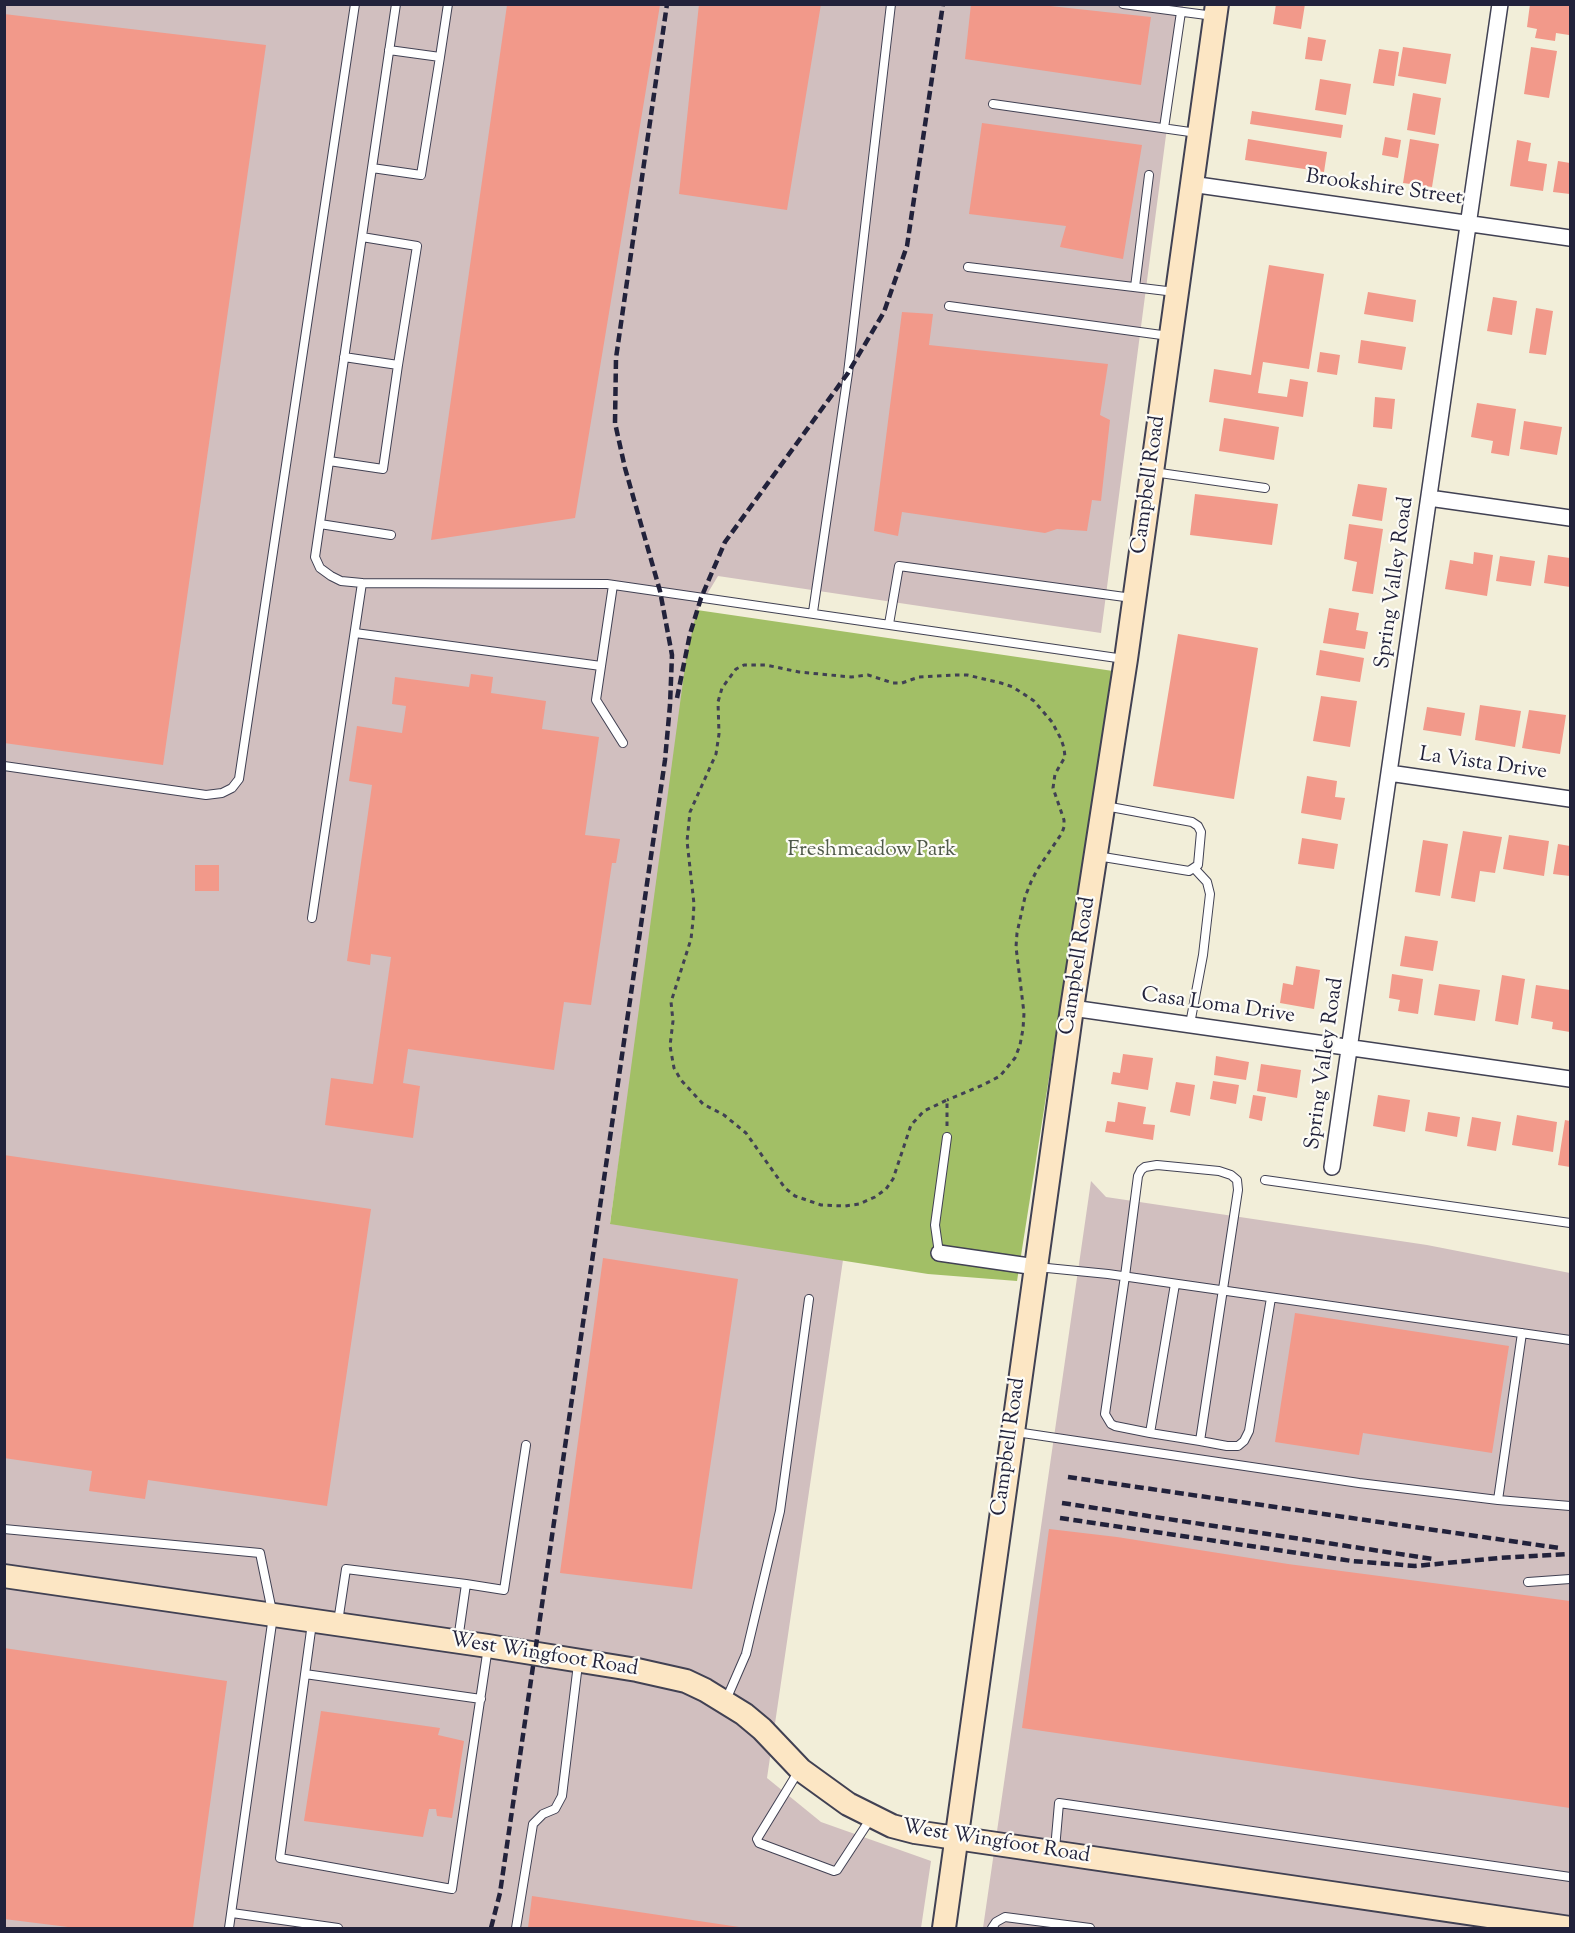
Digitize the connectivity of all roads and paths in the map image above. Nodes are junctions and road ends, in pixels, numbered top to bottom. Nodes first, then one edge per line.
1 (355, 4) edge
2 (396, 4) edge
3 (448, 4) edge
4 (891, 4) edge
5 (1123, 4) edge
6 (1500, 4) edge
7 (1217, 10) edge
8 (1181, 12) junction
9 (389, 50) junction
10 (440, 57) junction
11 (993, 104) dead end
12 (1164, 128) junction
13 (1198, 134) junction
14 (372, 168) junction
15 (1149, 175) dead end
16 (1191, 184) junction
17 (1469, 222) junction
18 (362, 237) junction
19 (1570, 238) edge
20 (968, 267) dead end
21 (1135, 287) junction
22 (1176, 292) junction
23 (949, 306) dead end
24 (1170, 336) junction
25 (344, 357) junction
26 (398, 365) junction
27 (329, 461) junction
28 (1152, 471) junction
29 (1265, 488) dead end
30 (1429, 498) junction
31 (1570, 518) edge
32 (320, 524) junction
33 (391, 535) dead end
34 (362, 583) junction
35 (612, 585) junction
36 (1134, 599) junction
37 (813, 612) junction
38 (889, 624) junction
39 (355, 633) junction
40 (1126, 659) junction
41 (601, 666) junction
42 (623, 743) dead end
43 (4, 766) edge
44 (1389, 773) junction
45 (1570, 799) edge
46 (1103, 806) junction
47 (1096, 856) junction
48 (1194, 868) junction
49 (312, 918) dead end
50 (1072, 1008) junction
51 (1190, 1024) junction
52 (1350, 1047) junction
53 (1570, 1078) edge
54 (947, 1100) junction
55 (947, 1137) joint
56 (1332, 1167) dead end
57 (1265, 1180) dead end
58 (1570, 1223) edge
59 (939, 1253) joint
60 (1036, 1267) junction
61 (1125, 1276) junction
62 (1175, 1284) junction
63 (1224, 1291) junction
64 (1271, 1298) junction
65 (809, 1299) dead end
66 (1522, 1333) junction
67 (1570, 1341) edge
68 (1012, 1432) junction
69 (1150, 1433) junction
70 (1200, 1441) junction
71 (526, 1445) dead end
72 (1498, 1500) junction
73 (1570, 1506) edge
74 (4, 1529) edge
75 (4, 1576) edge
76 (1570, 1579) edge
77 (1528, 1581) dead end
78 (466, 1584) junction
79 (273, 1616) junction
80 (312, 1621) junction
81 (338, 1624) junction
82 (457, 1642) junction
83 (488, 1646) junction
84 (579, 1661) junction
85 (305, 1674) junction
86 (481, 1699) junction
87 (726, 1701) junction
88 (800, 1769) junction
89 (872, 1817) junction
90 (956, 1839) junction
91 (1055, 1853) junction
92 (1570, 1877) edge
93 (232, 1913) junction
94 (1570, 1928) edge
95 (229, 1929) edge
96 (338, 1929) edge
97 (516, 1929) edge
98 (944, 1929) edge
99 (993, 1929) edge
100 (1090, 1929) edge

1 - 43 lane
2 - 9 lane
3 - 10 lane
4 - 37 lane
5 - 8 lane
6 - 17 street, Spring Valley Road
7 - 8 lane
7 - 13 street, Campbell Road
8 - 12 lane
9 - 10 lane
9 - 14 lane
10 - 14 lane
11 - 12 lane
12 - 13 lane
13 - 16 street, Campbell Road
14 - 18 lane
15 - 21 lane
16 - 17 street, Brookshire Street
16 - 22 street, Campbell Road
17 - 19 street, Brookshire Street
17 - 30 street, Spring Valley Road
18 - 25 lane
18 - 26 lane
20 - 21 lane
21 - 22 lane
22 - 24 street, Campbell Road
23 - 24 lane
24 - 28 street, Campbell Road
25 - 26 lane
25 - 27 lane
26 - 27 lane
27 - 32 lane
28 - 29 lane
28 - 36 street, Campbell Road
30 - 31 street
30 - 44 street, Spring Valley Road
32 - 33 lane
32 - 34 lane
34 - 35 lane
34 - 39 lane
35 - 37 lane
35 - 41 lane
36 - 38 lane
36 - 40 street, Campbell Road
37 - 38 lane
38 - 40 lane
39 - 41 lane
39 - 49 lane
40 - 46 street, Campbell Road
41 - 42 lane
44 - 45 street, La Vista Drive
44 - 52 street, Spring Valley Road
46 - 47 street, Campbell Road
46 - 48 lane
47 - 48 lane
47 - 50 street, Campbell Road
48 - 51 lane
50 - 51 street, Casa Loma Drive
50 - 60 street, Campbell Road
51 - 52 street, Casa Loma Drive
52 - 53 street, Casa Loma Drive
52 - 56 street, Spring Valley Road
54 - 54 path
54 - 55 path
55 - 59 lane
57 - 58 lane
59 - 60 street
60 - 61 lane
60 - 68 street, Campbell Road
61 - 62 lane
61 - 63 lane
61 - 69 lane
62 - 63 lane
62 - 69 lane
63 - 64 lane
63 - 70 lane
64 - 66 lane
64 - 70 lane
65 - 87 lane
66 - 67 lane
66 - 72 lane
68 - 72 lane
68 - 90 street, Campbell Road
69 - 70 lane
71 - 78 lane
72 - 73 lane
74 - 79 lane
75 - 79 street, West Wingfoot Road
76 - 77 lane
78 - 81 lane
78 - 82 lane
79 - 80 street, West Wingfoot Road
79 - 93 lane
80 - 81 street, West Wingfoot Road
80 - 85 lane
81 - 82 street, West Wingfoot Road
82 - 83 street, West Wingfoot Road
83 - 84 street, West Wingfoot Road
83 - 86 lane
84 - 87 street, West Wingfoot Road
84 - 97 lane
85 - 86 lane
85 - 86 lane
87 - 88 street, West Wingfoot Road
88 - 89 street, West Wingfoot Road
88 - 89 lane
89 - 90 street, West Wingfoot Road
90 - 91 street, West Wingfoot Road
90 - 98 street, Campbell Road
91 - 92 lane
91 - 94 street, West Wingfoot Road
93 - 95 lane
93 - 96 lane
99 - 100 lane

